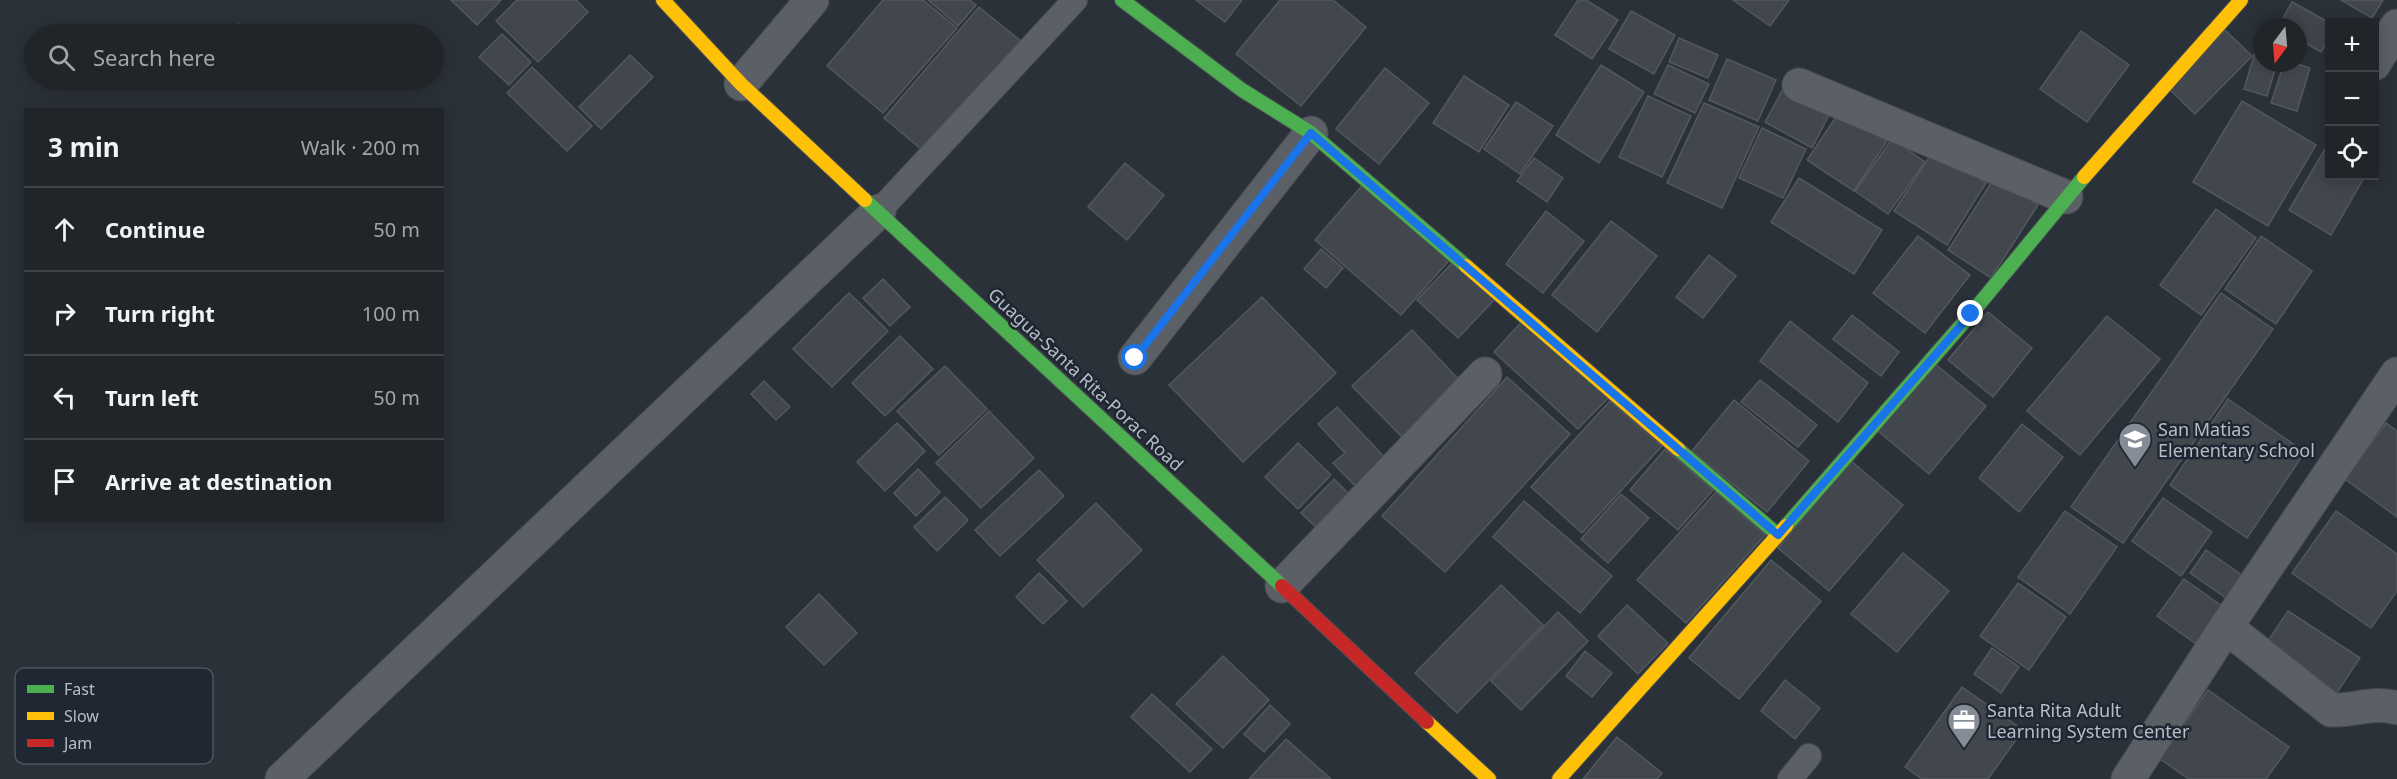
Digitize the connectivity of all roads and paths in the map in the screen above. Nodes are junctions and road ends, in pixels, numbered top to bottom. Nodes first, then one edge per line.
1 (663, 0) edge
2 (812, 0) edge
3 (1075, 0) edge
4 (1122, 0) edge
5 (2241, 0) edge
6 (2397, 26) edge
7 (2379, 56) edge
8 (741, 84) junction
9 (1799, 85) dead end
10 (1311, 133) junction
11 (2066, 197) junction
12 (879, 211) junction
13 (1135, 358) dead end
14 (1485, 374) dead end
15 (2397, 374) edge
16 (1778, 535) junction
17 (1282, 586) junction
18 (2226, 627) junction
19 (2397, 708) edge
20 (1809, 756) dead end
21 (282, 779) edge
22 (1489, 779) edge
23 (1558, 779) edge
24 (1790, 779) edge
25 (2128, 779) edge

1 - 8 street, Guagua-Santa Rita-Porac Road
2 - 8 street
3 - 12 lane
4 - 10 street
5 - 11 street
6 - 7 street
8 - 12 street, Guagua-Santa Rita-Porac Road
9 - 11 street
10 - 13 street
10 - 16 street
11 - 16 street
12 - 17 street, Guagua-Santa Rita-Porac Road
12 - 21 street
14 - 17 street
15 - 18 street
16 - 23 street
17 - 22 street, Guagua-Santa Rita-Porac Road
18 - 19 street
18 - 25 street
20 - 24 lane

